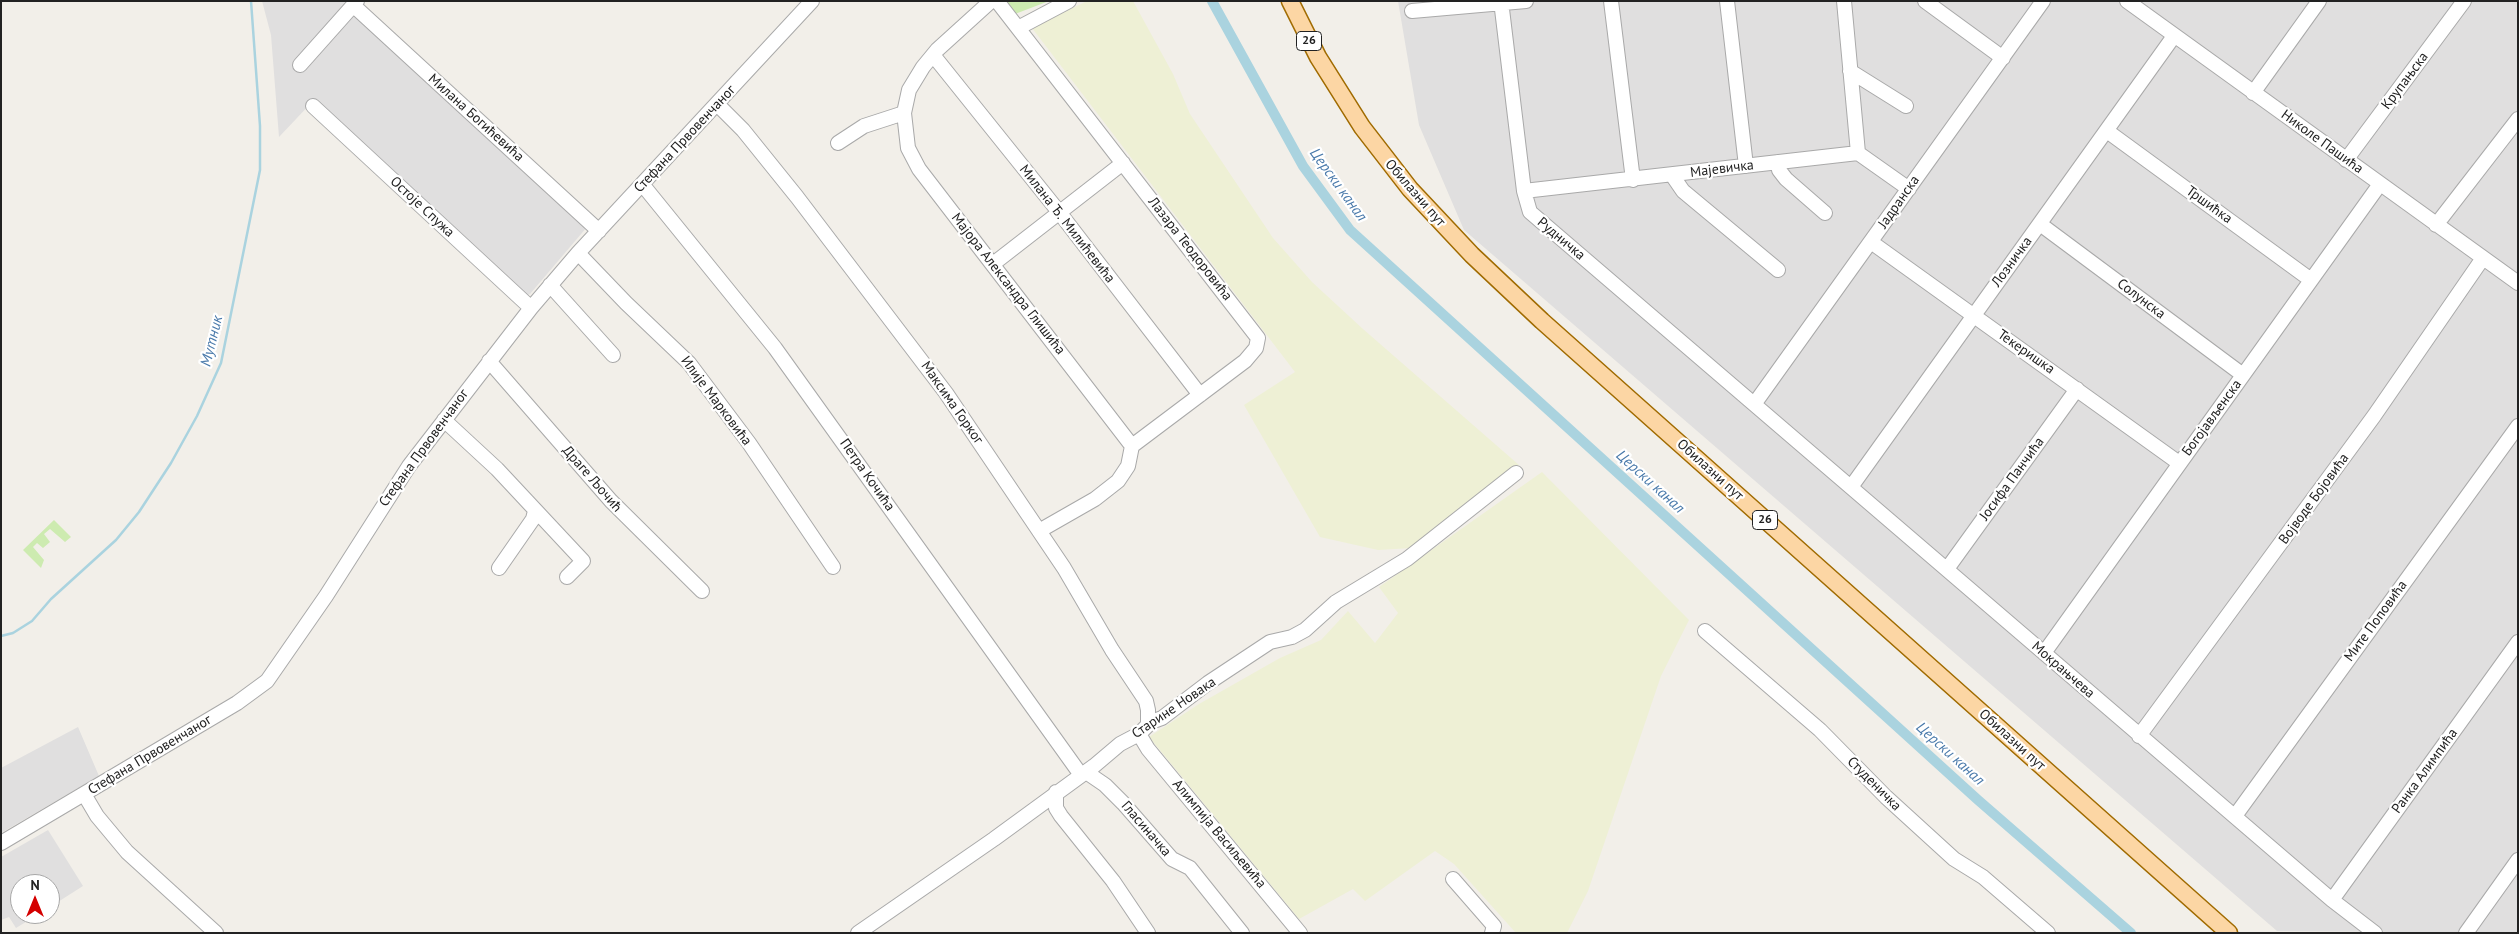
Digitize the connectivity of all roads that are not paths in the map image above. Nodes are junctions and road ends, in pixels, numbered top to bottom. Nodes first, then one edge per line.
1 (812, 1) edge
2 (991, 1) edge
3 (997, 1) edge
4 (1069, 1) edge
5 (1290, 1) edge
6 (1526, 1) edge
7 (1611, 1) edge
8 (1727, 1) edge
9 (1844, 1) edge
10 (1925, 1) edge
11 (2043, 1) edge
12 (2127, 1) edge
13 (2319, 1) edge
14 (2464, 1) edge
15 (355, 3) edge
16 (1501, 3) edge
17 (1412, 12) dead end
18 (1018, 28) junction
19 (2174, 36) junction
20 (933, 55) junction
21 (2003, 58) junction
22 (300, 65) dead end
23 (1850, 71) junction
24 (2253, 93) junction
25 (717, 104) junction
26 (313, 106) dead end
27 (1906, 106) dead end
28 (904, 113) junction
29 (2518, 118) edge
30 (2107, 131) junction
31 (2513, 135) edge
32 (838, 143) dead end
33 (1858, 153) junction
34 (2346, 160) junction
35 (1778, 162) junction
36 (1123, 163) junction
37 (1746, 166) junction
38 (1672, 175) junction
39 (1633, 180) junction
40 (642, 184) junction
41 (2380, 184) junction
42 (1909, 189) junction
43 (1524, 191) junction
44 (1059, 212) junction
45 (1825, 213) dead end
46 (2040, 224) junction
47 (2436, 224) junction
48 (599, 231) junction
49 (1871, 242) junction
50 (578, 253) junction
51 (2482, 258) junction
52 (993, 264) junction
53 (1778, 270) dead end
54 (2311, 280) junction
55 (2518, 283) edge
56 (550, 285) junction
57 (531, 308) junction
58 (1974, 315) junction
59 (613, 354) dead end
60 (489, 361) junction
61 (2243, 375) junction
62 (2078, 389) junction
63 (1200, 395) junction
64 (1755, 403) junction
65 (444, 420) junction
66 (2518, 426) edge
67 (1132, 446) junction
68 (2179, 463) junction
69 (1516, 473) dead end
70 (1851, 487) junction
71 (535, 510) junction
72 (1039, 531) junction
73 (833, 567) dead end
74 (499, 568) dead end
75 (1947, 569) junction
76 (567, 577) dead end
77 (702, 590) dead end
78 (1705, 631) dead end
79 (2518, 642) edge
80 (2044, 653) junction
81 (1143, 730) junction
82 (2139, 736) junction
83 (1083, 773) junction
84 (1056, 792) junction
85 (84, 794) junction
86 (2235, 816) junction
87 (1, 843) edge
88 (2518, 860) edge
89 (1453, 879) dead end
90 (2332, 900) junction
91 (216, 933) edge
92 (858, 933) edge
93 (1148, 933) edge
94 (1242, 933) edge
95 (1300, 933) edge
96 (1492, 933) edge
97 (2048, 933) edge
98 (2229, 933) edge
99 (2375, 933) edge
100 (2466, 933) edge

1 - 25 street, Стефана Првовенчаног
2 - 20 street
3 - 18 street, Лазара Теодоровића
4 - 18 street
5 - 98 main road, Обилазни пут / 26
6 - 16 street
7 - 39 street
8 - 37 street
9 - 23 street
10 - 21 street
11 - 21 street, Јадранска
12 - 19 street, Николе Пашића
13 - 24 street
14 - 34 street, Крупањска
15 - 22 street
15 - 48 street, Милана Богићевића
16 - 17 street
16 - 43 street, Рудничка
18 - 36 street, Лазара Теодоровића
19 - 24 street, Николе Пашића
19 - 30 street, Лозничка
20 - 28 street
20 - 44 street, Милана Ђ. Милићевића
21 - 42 street, Јадранска
23 - 27 street
23 - 33 street
24 - 34 street, Николе Пашића
25 - 40 street, Стефана Првовенчаног
25 - 72 street, Максима Горког
26 - 57 street, Остоје Спужа
28 - 32 street
28 - 52 street, Мајора Александра Глишића
29 - 31 street
30 - 46 street, Лозничка
30 - 54 street, Тршићка
31 - 47 street
33 - 35 street, Мајевичка
33 - 42 street
34 - 41 street, Николе Пашића
35 - 37 street, Мајевичка
35 - 45 street
36 - 44 street
36 - 63 street, Лазара Теодоровића
37 - 38 street, Мајевичка
38 - 39 street, Мајевичка
38 - 53 street
39 - 43 street, Мајевичка
40 - 48 street, Стефана Првовенчаног
40 - 83 street, Петра Кочића
41 - 47 street, Николе Пашића
41 - 54 street, Богојављенска
42 - 49 street, Јадранска
43 - 64 street, Рудничка
44 - 52 street
44 - 63 street, Милана Ђ. Милићевића
46 - 58 street, Лозничка
46 - 61 street, Солунска
47 - 51 street, Николе Пашића
48 - 50 street, Стефана Првовенчаног
49 - 58 street, Текеришка
49 - 64 street, Јадранска
50 - 56 street, Стефана Првовенчаног
50 - 73 street, Илије Марковића
51 - 55 street, Николе Пашића
51 - 82 street, Војводе Бојовића
52 - 67 street, Мајора Александра Глишића
54 - 61 street, Богојављенска
56 - 57 street, Стефана Првовенчаног
56 - 59 street
57 - 60 street, Стефана Првовенчаног
58 - 62 street, Текеришка
58 - 70 street, Лозничка
60 - 65 street, Стефана Првовенчаног
60 - 77 street, Драге Љочић
61 - 68 street, Богојављенска
62 - 68 street, Текеришка
62 - 75 street, Јосифа Панчића
63 - 67 street, Лазара Теодоровића
64 - 70 street, Мокрањчева
65 - 71 street
65 - 85 street, Стефана Првовенчаног
66 - 86 street, Мите Поповића
67 - 72 street
68 - 80 street, Богојављенска
69 - 81 street, Старине Новака
70 - 75 street, Мокрањчева
71 - 74 street
71 - 76 street
72 - 81 street, Максима Горког
75 - 80 street, Мокрањчева
78 - 97 street, Студеничка
79 - 90 street, Ранка Алимпића
80 - 82 street, Мокрањчева
81 - 83 street, Старине Новака
81 - 95 street, Алимпија Васиљевића
82 - 86 street, Мокрањчева
83 - 84 street, Старине Новака
83 - 94 street, Гласиначка
84 - 92 street, Старине Новака
84 - 93 street
85 - 87 street, Стефана Првовенчаног
85 - 91 street
86 - 90 street, Мокрањчева
88 - 100 street
89 - 96 street
90 - 99 street, Мокрањчева

